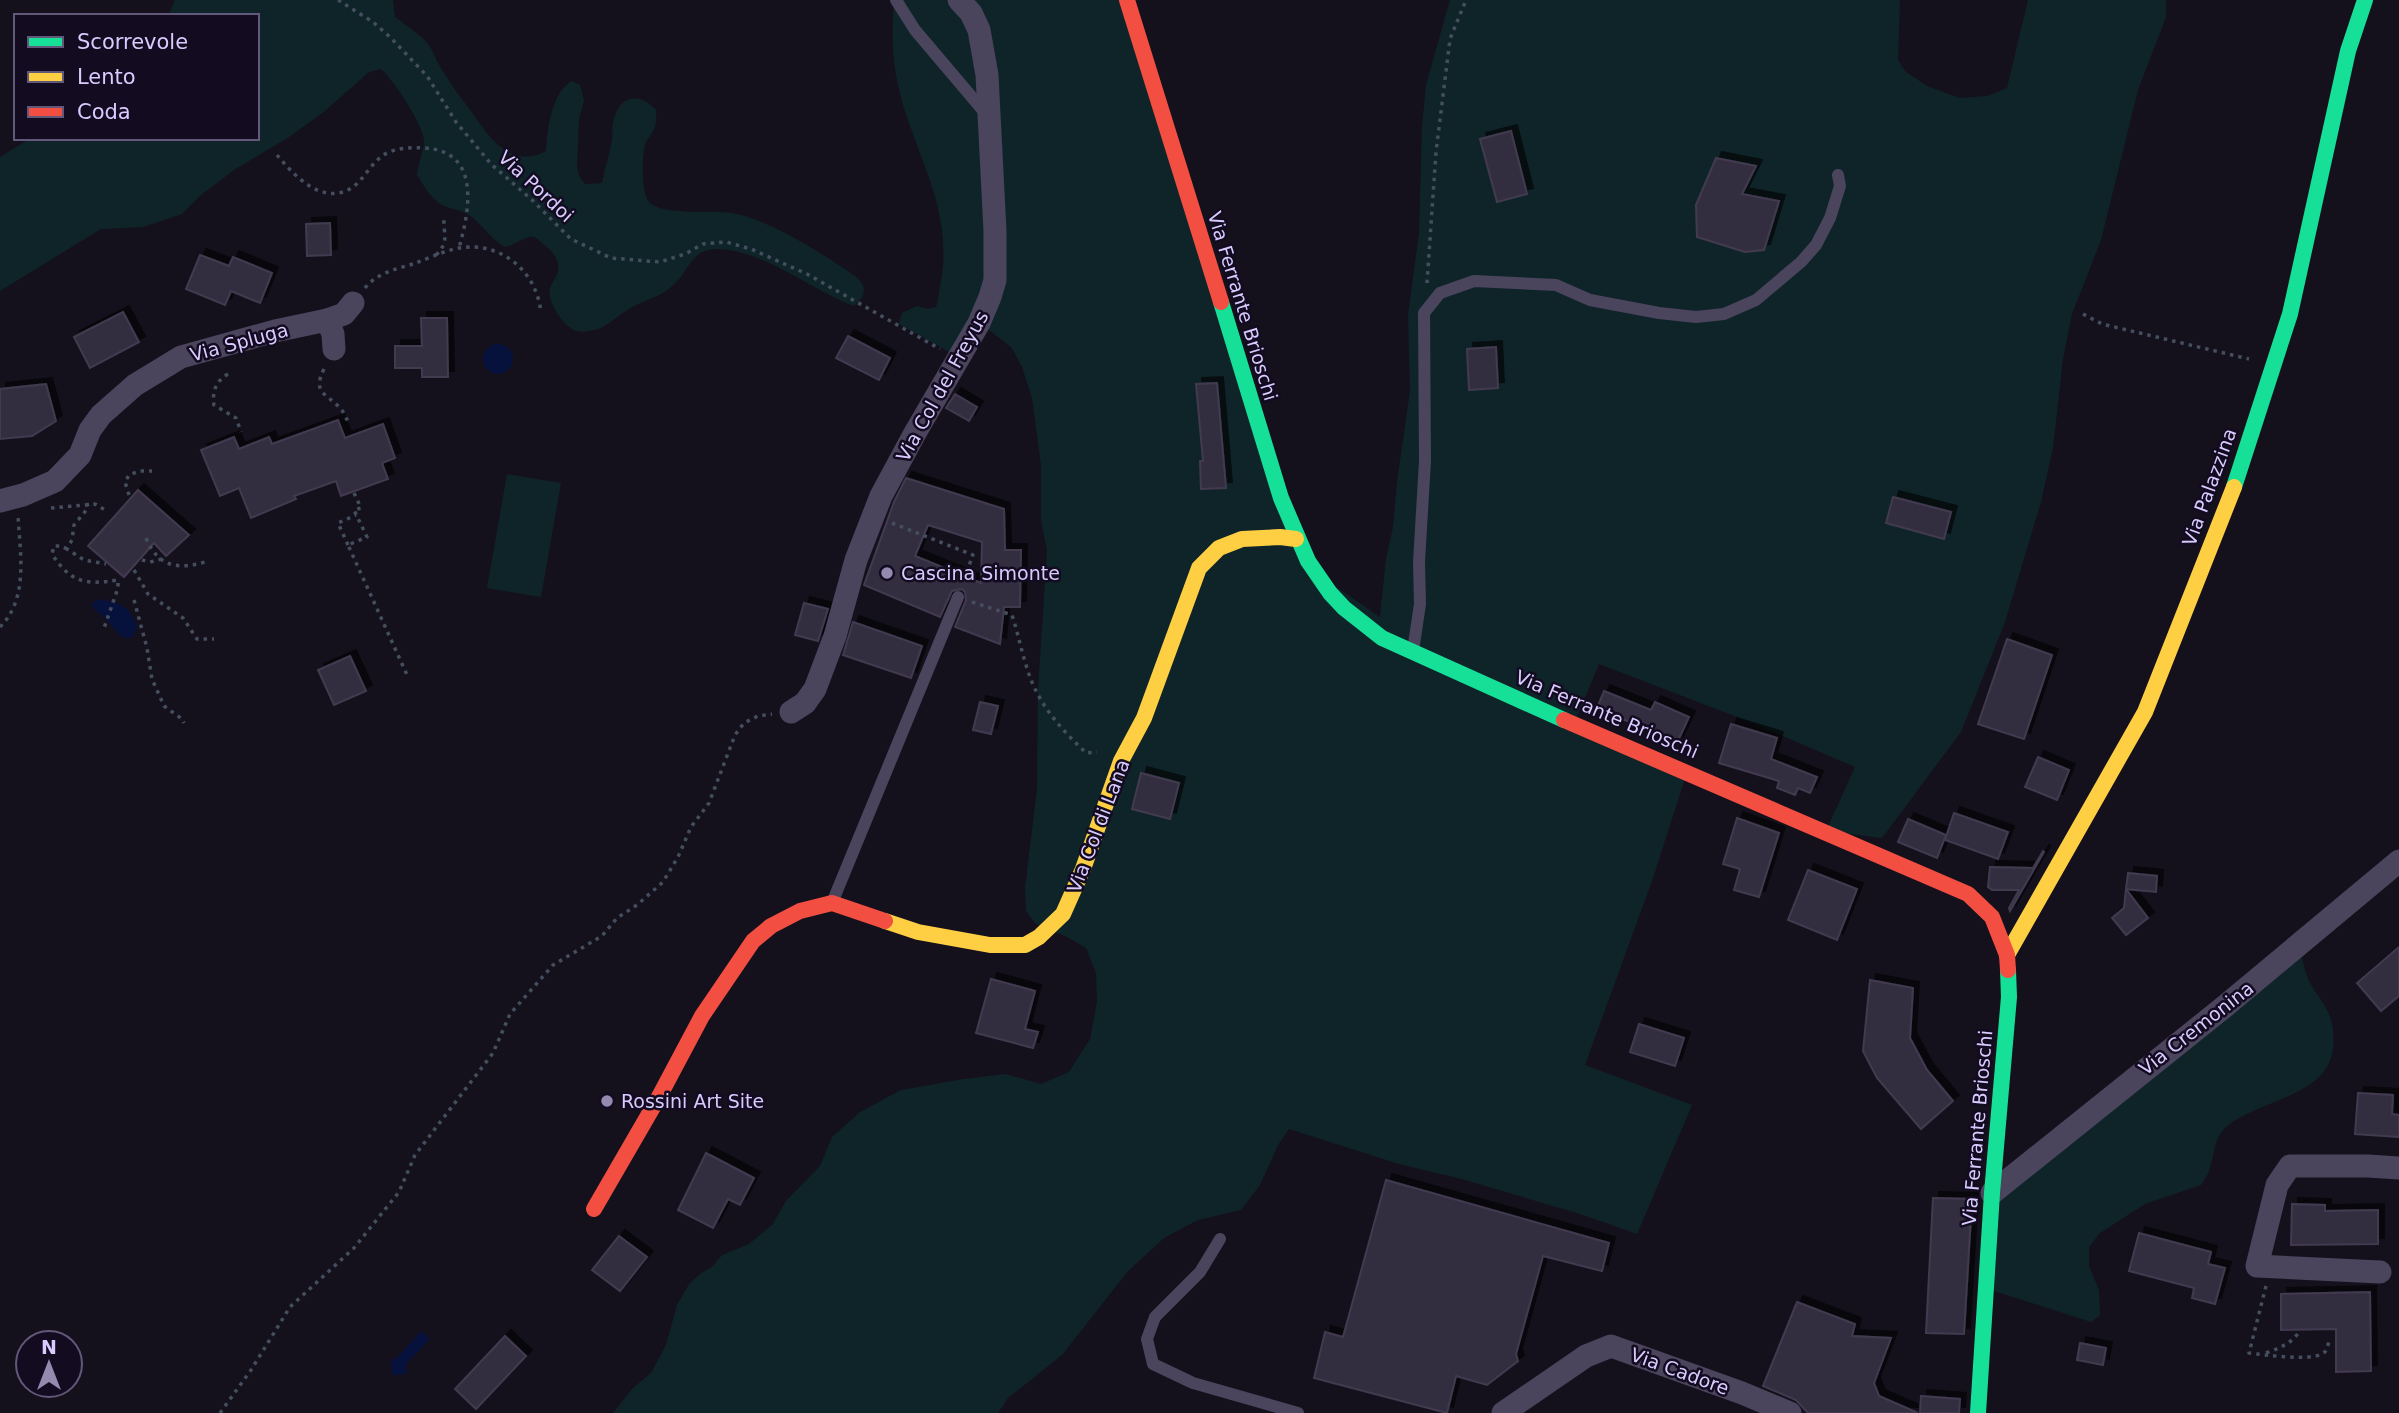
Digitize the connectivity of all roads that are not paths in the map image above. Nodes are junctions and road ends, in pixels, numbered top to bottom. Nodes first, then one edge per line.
1 (896, 0) edge
2 (959, 0) edge
3 (1127, 0) edge
4 (2365, 0) edge
5 (990, 118) junction
6 (1838, 175) dead end
7 (353, 303) road end
8 (327, 320) junction
9 (334, 349) road end
10 (19, 495) edge
11 (1296, 539) junction
12 (958, 597) road end
13 (1413, 652) junction
14 (791, 712) road end
15 (2399, 861) edge
16 (832, 903) junction
17 (2007, 955) junction
18 (633, 1142) junction
19 (609, 1146) dead end
20 (2399, 1168) edge
21 (1992, 1193) junction
22 (594, 1209) dead end
23 (1220, 1239) dead end
24 (2380, 1272) dead end
25 (1298, 1413) edge
26 (1503, 1413) edge
27 (1790, 1413) edge
28 (1978, 1413) edge

1 - 5 lane
2 - 5 street, Via Col del Freyus
3 - 11 street, Via Ferrante Brioschi
4 - 17 street, Via Palazzina
5 - 14 street, Via Col del Freyus
6 - 13 lane
7 - 8 street, Via Spluga
8 - 9 street
8 - 10 street, Via Spluga
11 - 13 street, Via Ferrante Brioschi
11 - 16 street, Via Col di Lana
12 - 16 lane
13 - 17 street, Via Ferrante Brioschi
15 - 21 street, Via Cremonina
16 - 18 street
17 - 21 street, Via Ferrante Brioschi
18 - 19 street
18 - 22 street
20 - 24 street
21 - 28 street, Via Ferrante Brioschi
23 - 25 lane
26 - 27 street, Via Cadore

